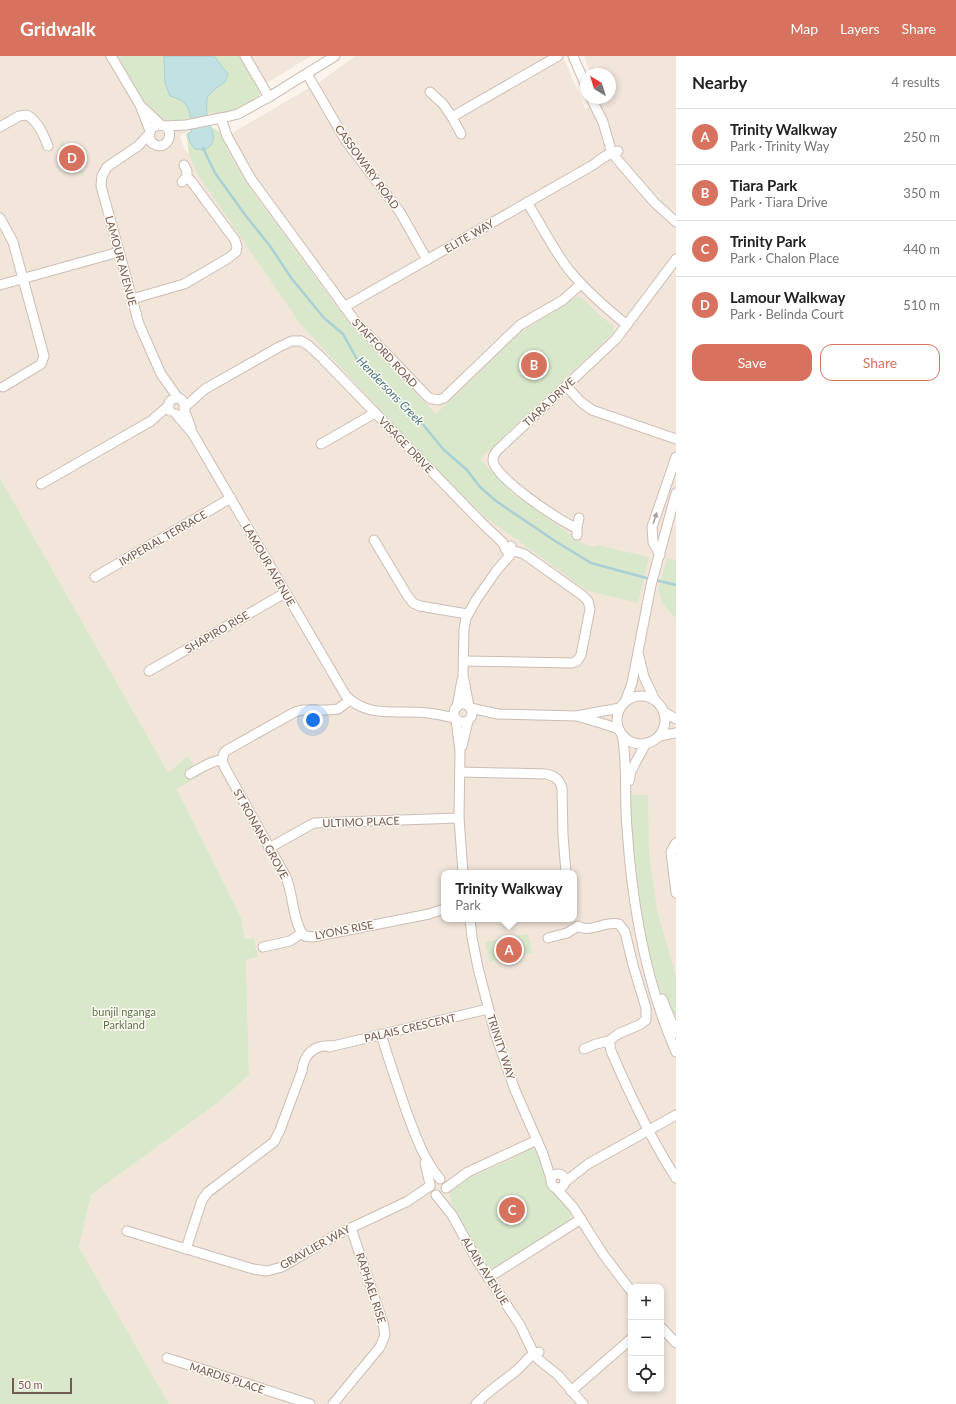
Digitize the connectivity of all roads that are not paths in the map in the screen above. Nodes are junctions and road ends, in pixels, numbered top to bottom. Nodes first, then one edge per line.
1 (111, 56) edge
2 (245, 56) edge
3 (335, 56) edge
4 (558, 56) edge
5 (573, 56) edge
6 (580, 72) edge
7 (307, 74) junction
8 (430, 92) dead end
9 (269, 97) junction
10 (594, 104) edge
11 (140, 105) junction
12 (452, 117) junction
13 (220, 118) junction
14 (186, 125) junction
15 (163, 126) junction
16 (0, 127) edge
17 (150, 132) junction
18 (461, 134) dead end
19 (170, 138) junction
20 (156, 145) junction
21 (48, 146) dead end
22 (615, 153) junction
23 (125, 156) junction
24 (184, 165) dead end
25 (527, 202) junction
26 (0, 218) edge
27 (676, 222) edge
28 (119, 252) junction
29 (676, 259) edge
30 (428, 260) junction
31 (23, 278) junction
32 (581, 284) junction
33 (0, 285) edge
34 (132, 299) junction
35 (344, 307) junction
36 (627, 325) junction
37 (161, 374) junction
38 (566, 386) junction
39 (3, 387) dead end
40 (205, 389) junction
41 (178, 398) junction
42 (168, 405) junction
43 (185, 408) junction
44 (375, 413) junction
45 (175, 414) junction
46 (151, 421) junction
47 (193, 434) junction
48 (676, 439) edge
49 (321, 444) dead end
50 (676, 457) edge
51 (41, 484) dead end
52 (676, 493) edge
53 (231, 498) junction
54 (676, 506) edge
55 (579, 518) dead end
56 (667, 527) junction
57 (374, 540) dead end
58 (508, 550) junction
59 (660, 555) junction
60 (95, 577) dead end
61 (285, 593) junction
62 (467, 614) junction
63 (638, 651) junction
64 (464, 660) junction
65 (149, 670) dead end
66 (463, 675) junction
67 (348, 698) junction
68 (655, 700) junction
69 (622, 705) junction
70 (456, 707) junction
71 (469, 707) junction
72 (427, 712) junction
73 (664, 712) junction
74 (498, 714) junction
75 (576, 716) junction
76 (456, 719) junction
77 (676, 719) edge
78 (469, 720) junction
79 (620, 732) junction
80 (676, 733) edge
81 (659, 736) junction
82 (646, 743) junction
83 (460, 751) junction
84 (222, 760) junction
85 (460, 772) junction
86 (190, 774) dead end
87 (626, 792) junction
88 (459, 818) junction
89 (674, 845) edge
90 (269, 848) junction
91 (463, 870) edge
92 (566, 870) edge
93 (676, 893) edge
94 (441, 910) edge
95 (441, 912) edge
96 (429, 914) junction
97 (466, 922) edge
98 (470, 922) edge
99 (575, 923) edge
100 (302, 934) junction
101 (472, 936) junction
102 (548, 938) dead end
103 (263, 947) dead end
104 (644, 952) junction
105 (488, 1009) junction
106 (676, 1032) edge
107 (381, 1034) junction
108 (609, 1042) junction
109 (584, 1049) dead end
110 (676, 1052) edge
111 (676, 1115) edge
112 (647, 1130) junction
113 (537, 1140) junction
114 (544, 1154) junction
115 (424, 1156) junction
116 (562, 1178) junction
117 (676, 1178) edge
118 (553, 1183) junction
119 (443, 1184) junction
120 (433, 1190) junction
121 (573, 1207) junction
122 (452, 1215) junction
123 (581, 1220) junction
124 (351, 1228) junction
125 (127, 1231) dead end
126 (186, 1249) junction
127 (488, 1278) junction
128 (628, 1287) edge
129 (664, 1329) edge
130 (628, 1342) edge
131 (676, 1343) edge
132 (537, 1355) junction
133 (167, 1358) dead end
134 (571, 1391) junction
135 (310, 1404) edge
136 (333, 1404) edge
137 (476, 1404) edge
138 (584, 1404) edge

1 - 11 street
2 - 9 street
3 - 7 street
4 - 12 street
5 - 6 street
7 - 9 street
7 - 30 street, CASSOWARY ROAD
8 - 12 street
9 - 13 street
10 - 22 street
11 - 15 street
11 - 17 street
12 - 18 street
13 - 14 street
13 - 35 street, STAFFORD ROAD
14 - 15 street
14 - 19 street
15 - 17 street
15 - 19 street
16 - 21 street
17 - 20 street
17 - 23 street, LAMOUR AVENUE
19 - 20 street
20 - 23 street, LAMOUR AVENUE
22 - 25 street, ELITE WAY
22 - 27 street
23 - 28 street, LAMOUR AVENUE
24 - 34 street
25 - 30 street, ELITE WAY
25 - 32 street
26 - 31 street
28 - 31 street
28 - 34 street, LAMOUR AVENUE
29 - 36 street, TIARA DRIVE
30 - 35 street, ELITE WAY
31 - 33 street
31 - 39 street
32 - 35 street, STAFFORD ROAD
32 - 36 street
34 - 37 street, LAMOUR AVENUE
36 - 38 street, TIARA DRIVE
37 - 41 street, LAMOUR AVENUE
37 - 42 street, LAMOUR AVENUE
38 - 48 street
38 - 55 street, TIARA DRIVE
40 - 41 street
40 - 43 street
40 - 44 street, VISAGE DRIVE
41 - 42 street
41 - 43 street
42 - 45 street
42 - 46 street
43 - 45 street
43 - 47 street, LAMOUR AVENUE
44 - 49 street
44 - 58 street, VISAGE DRIVE
45 - 46 street
45 - 47 street, LAMOUR AVENUE
46 - 51 street
47 - 53 street, LAMOUR AVENUE
59 -> 50 street
52 - 56 street
53 - 60 street, IMPERIAL TERRACE
53 - 61 street, LAMOUR AVENUE
54 - 56 street
56 - 59 street
57 - 62 street
58 - 62 street
58 - 64 street
59 - 63 street
61 - 65 street, SHAPIRO RISE
61 - 67 street, LAMOUR AVENUE
62 - 64 street
63 - 68 street
63 - 69 street
64 - 66 street
66 - 70 street
66 - 71 street
67 - 72 street
67 - 84 street
68 - 69 street
68 - 73 street
69 - 75 street
69 - 79 street
70 - 71 street
70 - 72 street
70 - 76 street
71 - 74 street
71 - 78 street
72 - 76 street
73 - 77 street
73 - 81 street
74 - 75 street
74 - 78 street
75 - 79 street
76 - 78 street
76 - 83 street
78 - 83 street
79 - 82 street
79 - 87 street
80 - 81 street
81 - 82 street
82 - 87 street
83 - 85 street
84 - 86 street
84 - 90 street, ST RONANS GROVE
85 - 88 street
85 - 92 street
87 - 104 street
88 - 90 street, ULTIMO PLACE
88 - 91 street
89 - 93 street
90 - 100 street, ST RONANS GROVE
94 - 96 street, LYONS RISE
95 - 96 street, LYONS RISE
96 - 100 street, LYONS RISE
97 - 101 street, TRINITY WAY
98 - 101 street, TRINITY WAY
99 - 102 street
99 - 108 street
100 - 103 street, LYONS RISE
101 - 105 street, TRINITY WAY
104 - 106 street
104 - 110 street
105 - 107 street, PALAIS CRESCENT
105 - 113 street, TRINITY WAY
107 - 115 street, ALAIN AVENUE
107 - 126 street, PALAIS CRESCENT
108 - 109 street
108 - 112 street
111 - 112 street
112 - 116 street
112 - 117 street
113 - 114 street, TRINITY WAY
113 - 119 street
114 - 116 street, TRINITY WAY
114 - 118 street, TRINITY WAY
115 - 119 street, ALAIN AVENUE
115 - 120 street, ALAIN AVENUE
116 - 118 street
116 - 118 street
116 - 121 street, TRINITY WAY
118 - 121 street, TRINITY WAY
119 - 120 street
119 - 120 street
119 - 122 street, ALAIN AVENUE
120 - 122 street, ALAIN AVENUE
120 - 124 street, GRAVLIER WAY
121 - 123 street, TRINITY WAY
122 - 127 street, ALAIN AVENUE
123 - 127 street
123 - 128 street, TRINITY WAY
124 - 126 street, GRAVLIER WAY
124 - 136 street, RAPHAEL RISE
125 - 126 street, GRAVLIER WAY
127 - 132 street, ALAIN AVENUE
129 - 131 street
130 - 134 street
132 - 134 street, ALAIN AVENUE
132 - 137 street
133 - 135 street, MARDIS PLACE
134 - 138 street, ALAIN AVENUE

